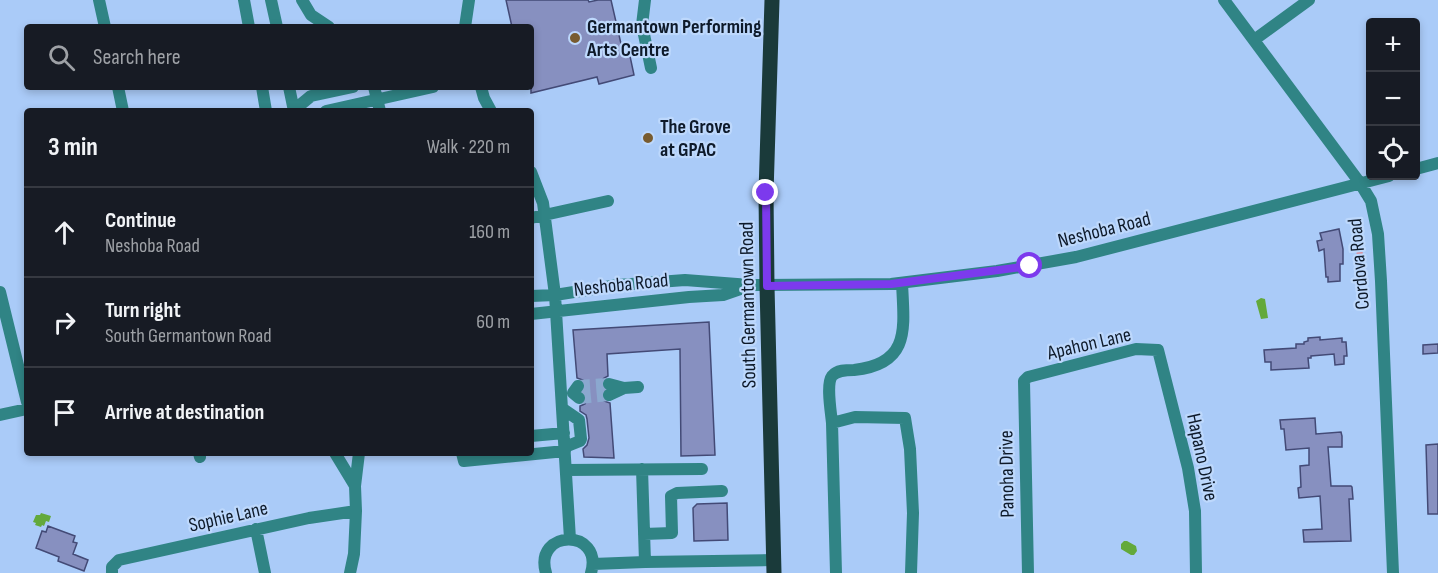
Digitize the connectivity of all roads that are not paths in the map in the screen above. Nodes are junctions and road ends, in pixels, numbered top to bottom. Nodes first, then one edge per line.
1 (99, 0) edge
2 (244, 0) edge
3 (271, 0) edge
4 (302, 0) edge
5 (470, 0) edge
6 (645, 0) edge
7 (772, 0) edge
8 (1224, 0) edge
9 (1309, 0) edge
10 (104, 24) edge
11 (248, 24) edge
12 (276, 24) edge
13 (325, 24) edge
14 (466, 24) edge
15 (1254, 40) junction
16 (651, 68) dead end
17 (119, 90) edge
18 (262, 90) edge
19 (290, 90) edge
20 (339, 90) edge
21 (375, 90) edge
22 (424, 90) edge
23 (482, 90) edge
24 (378, 105) edge
25 (122, 108) edge
26 (266, 108) edge
27 (294, 108) edge
28 (298, 108) edge
29 (352, 108) edge
30 (489, 108) edge
31 (1438, 163) edge
32 (1420, 168) edge
33 (534, 179) edge
34 (1372, 180) edge
35 (1360, 183) junction
36 (608, 201) dead end
37 (544, 216) junction
38 (534, 218) edge
39 (902, 283) junction
40 (750, 285) junction
41 (767, 286) junction
42 (0, 292) edge
43 (555, 294) junction
44 (534, 296) edge
45 (556, 310) junction
46 (534, 314) edge
47 (1158, 350) joint
48 (1028, 377) joint
49 (638, 387) dead end
50 (609, 389) tunnel mouth
51 (24, 390) edge
52 (563, 409) junction
53 (24, 410) edge
54 (0, 415) edge
55 (832, 423) junction
56 (564, 433) junction
57 (534, 436) edge
58 (565, 449) junction
59 (534, 452) edge
60 (338, 456) edge
61 (359, 456) edge
62 (463, 456) edge
63 (490, 456) edge
64 (642, 469) junction
65 (702, 469) dead end
66 (566, 470) junction
67 (355, 486) junction
68 (722, 491) dead end
69 (356, 511) junction
70 (256, 529) junction
71 (644, 534) junction
72 (570, 539) junction
73 (645, 562) junction
74 (774, 567) edge
75 (592, 569) edge
76 (112, 570) edge
77 (265, 573) edge
78 (350, 573) edge
79 (546, 573) edge
80 (836, 573) edge
81 (911, 573) edge
82 (1028, 573) edge
83 (1196, 573) edge
84 (1393, 573) edge

1 - 10 street
2 - 11 street
3 - 12 street
4 - 13 street
5 - 14 street
6 - 16 street
7 - 41 main road, South Germantown Road
8 - 15 street, Cordova Road
9 - 15 street
15 - 35 street, Cordova Road
17 - 25 street
18 - 26 street
19 - 27 street
20 - 28 street
21 - 24 street
22 - 24 street
23 - 30 street
24 - 29 street
31 - 32 street
33 - 37 street
34 - 35 street, Neshoba Road
35 - 39 street, Neshoba Road
35 - 84 street, Cordova Road
36 - 37 street
37 - 38 street
37 - 43 street
39 - 41 street, Neshoba Road
39 - 55 street
40 - 41 street, Neshoba Road
40 - 43 street, Neshoba Road
40 - 45 street, Neshoba Road
41 - 74 main road, South Germantown Road
42 - 51 street
43 - 44 street, Neshoba Road
43 - 45 street
45 - 46 street, Neshoba Road
45 - 52 street
47 - 48 street, Apahon Lane
47 - 83 street, Hapano Drive
48 - 82 street, Panoha Drive
49 - 50 street
52 - 56 street
52 - 58 street
53 - 54 street
55 - 80 street
55 - 81 street
56 - 57 street
56 - 58 street
58 - 59 street
58 - 66 street
60 - 67 street
61 - 67 street
62 - 63 street
64 - 65 street
64 - 66 street
64 - 71 street
66 - 72 street
67 - 69 street
68 - 71 street
69 - 70 street, Sophie Lane
69 - 78 street
70 - 76 street, Sophie Lane
70 - 77 street
71 - 73 street
72 - 75 street
72 - 79 street
73 - 74 street
73 - 75 street

